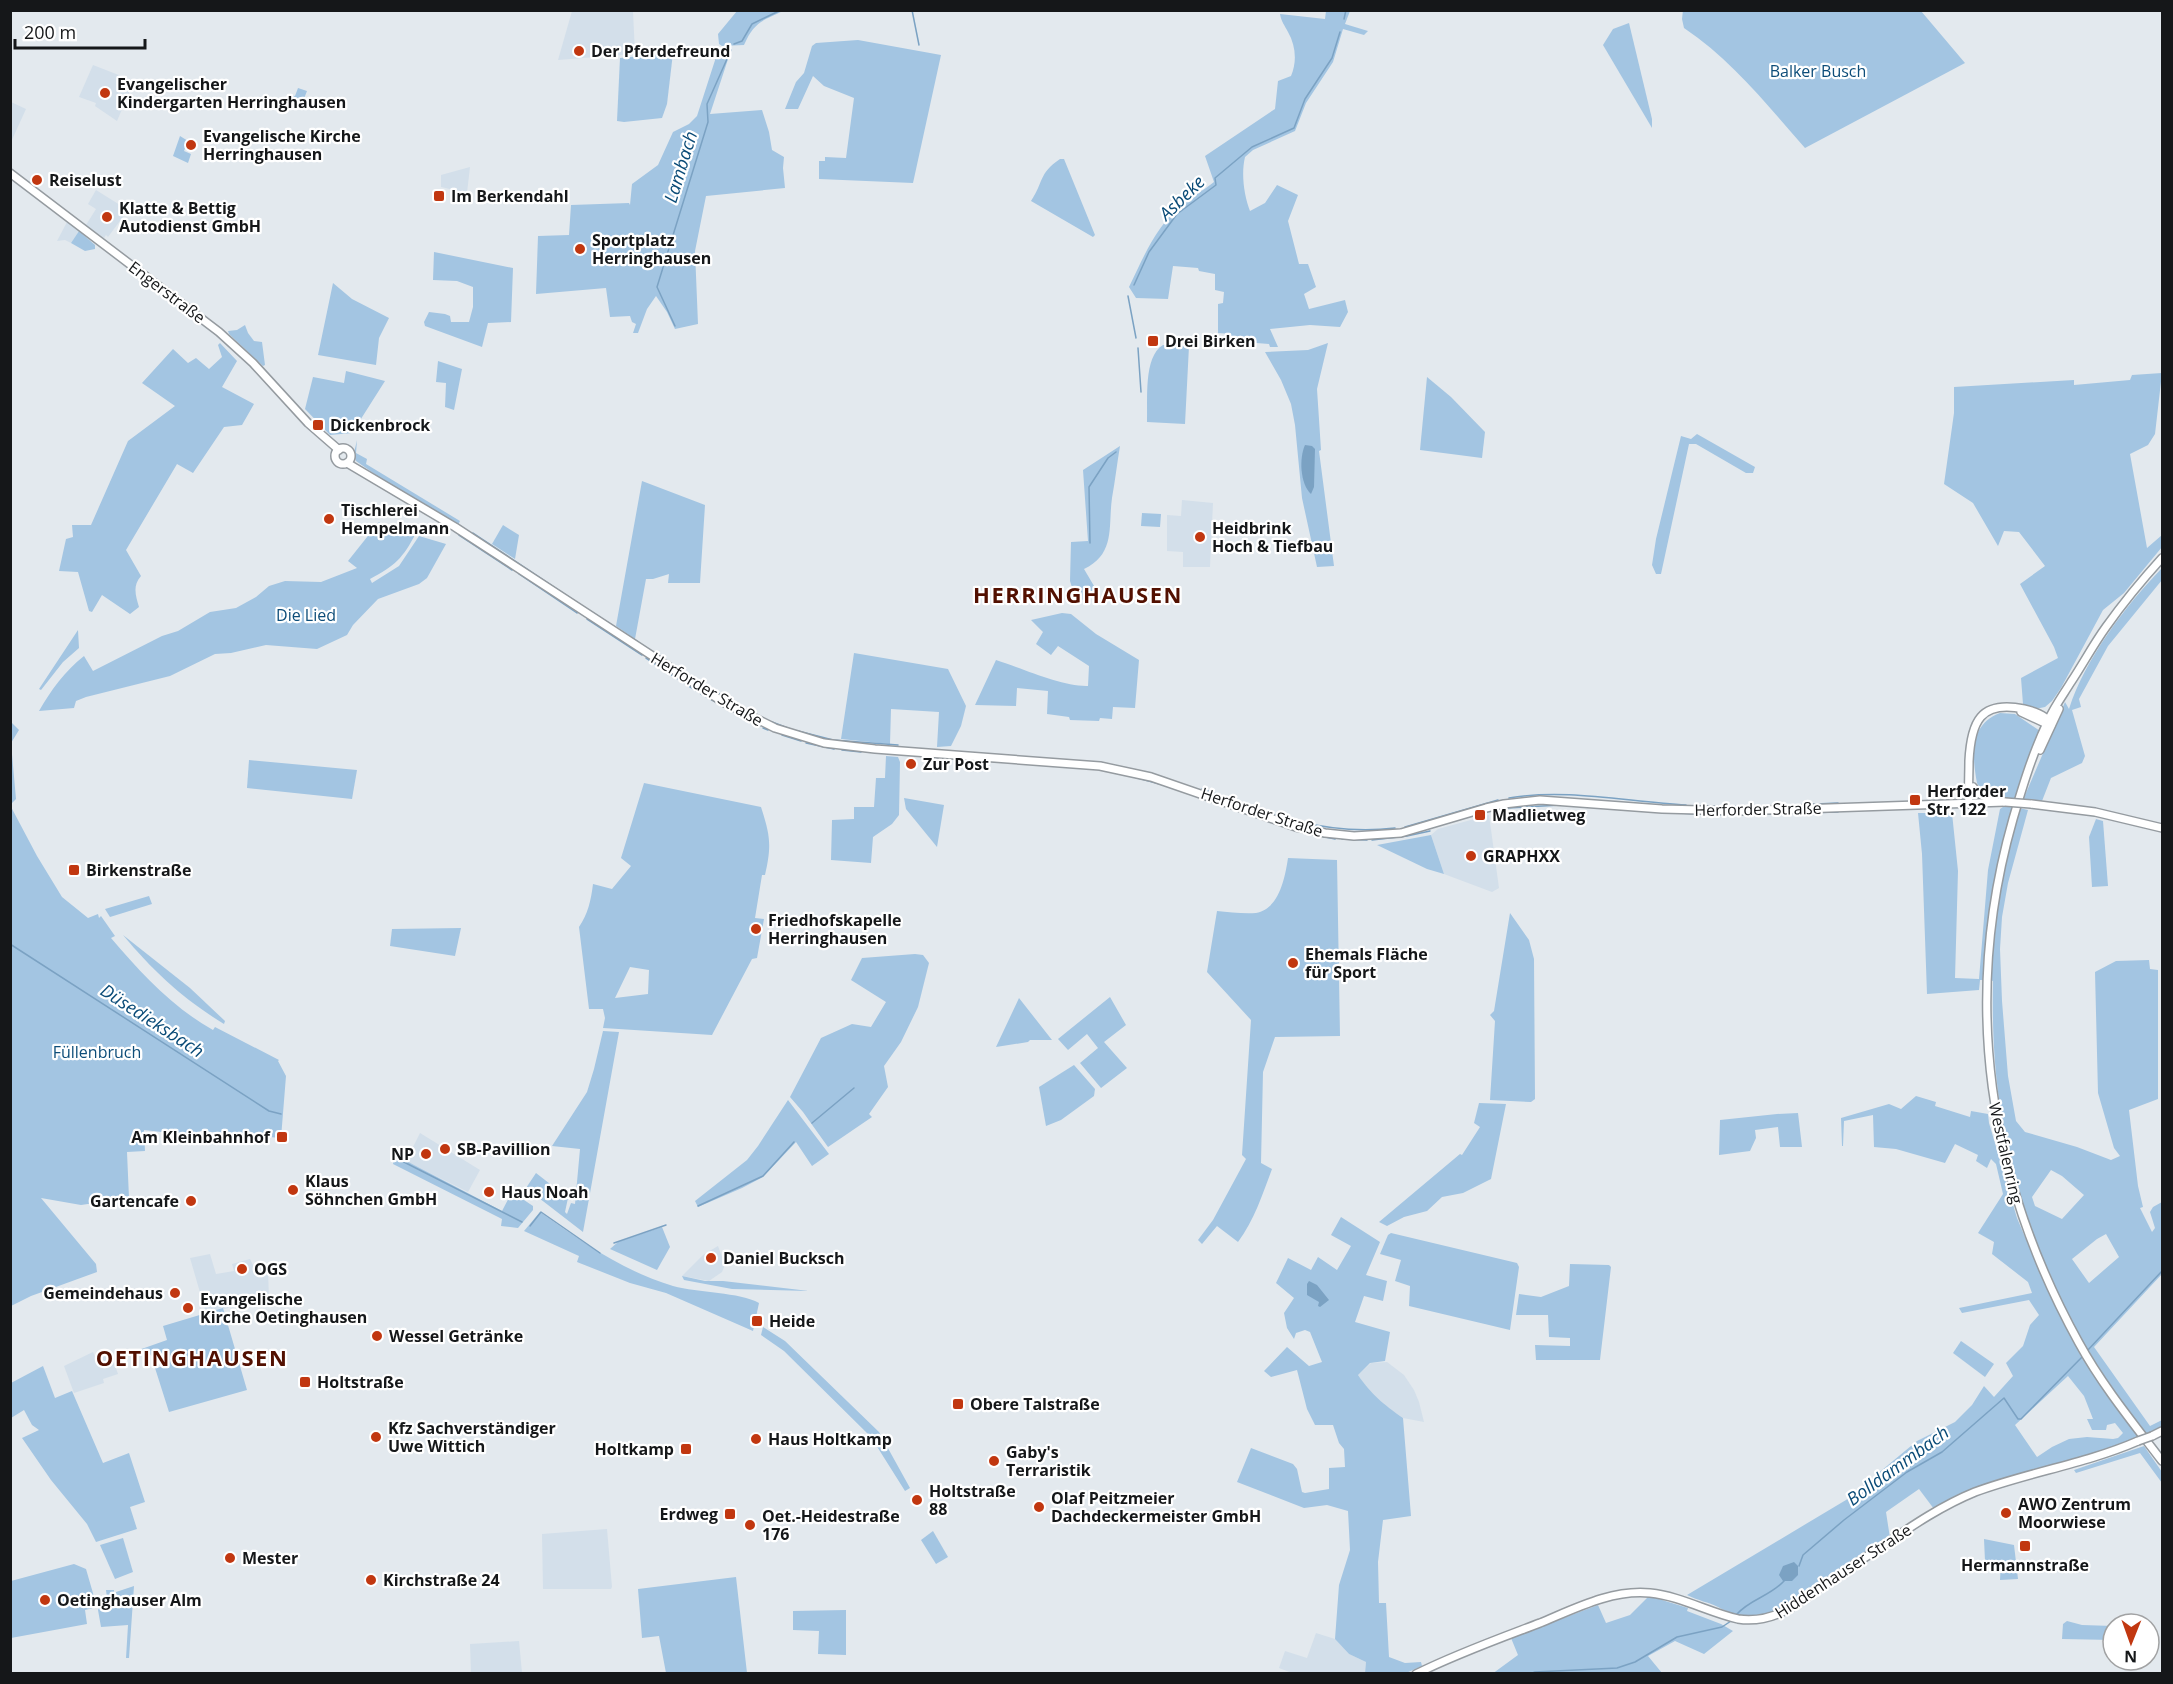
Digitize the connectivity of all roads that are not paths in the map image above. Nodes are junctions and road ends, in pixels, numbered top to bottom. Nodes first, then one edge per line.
1 (10, 173) edge
2 (337, 452) junction
3 (348, 460) junction
4 (2163, 558) edge
5 (2072, 682) junction
6 (2059, 701) junction
7 (2012, 707) junction
8 (2037, 714) junction
9 (2049, 723) junction
10 (1970, 746) junction
11 (1973, 787) junction
12 (2002, 802) junction
13 (1969, 804) junction
14 (2163, 828) edge
15 (2163, 1431) edge
16 (2163, 1461) edge
17 (1416, 1674) edge

1 - 2 main road, Engerstraße
2 - 3 main road
2 - 3 main road
3 - 13 main road, Herforder Straße
4 - 5 main road, Westfalenring
5 - 6 main road, Westfalenring
5 - 9 main road, Westfalenring
6 - 8 main road
6 - 9 main road, Westfalenring
7 - 8 main road
7 - 9 main road
7 - 10 main road
8 - 9 main road
9 - 16 main road, Westfalenring
10 - 11 main road
10 - 13 main road
11 - 12 main road
11 - 13 main road
12 - 13 main road, Herforder Straße
12 - 14 main road, Herforder Straße, bridge
15 - 17 main road, Hiddenhauser Straße, bridge

